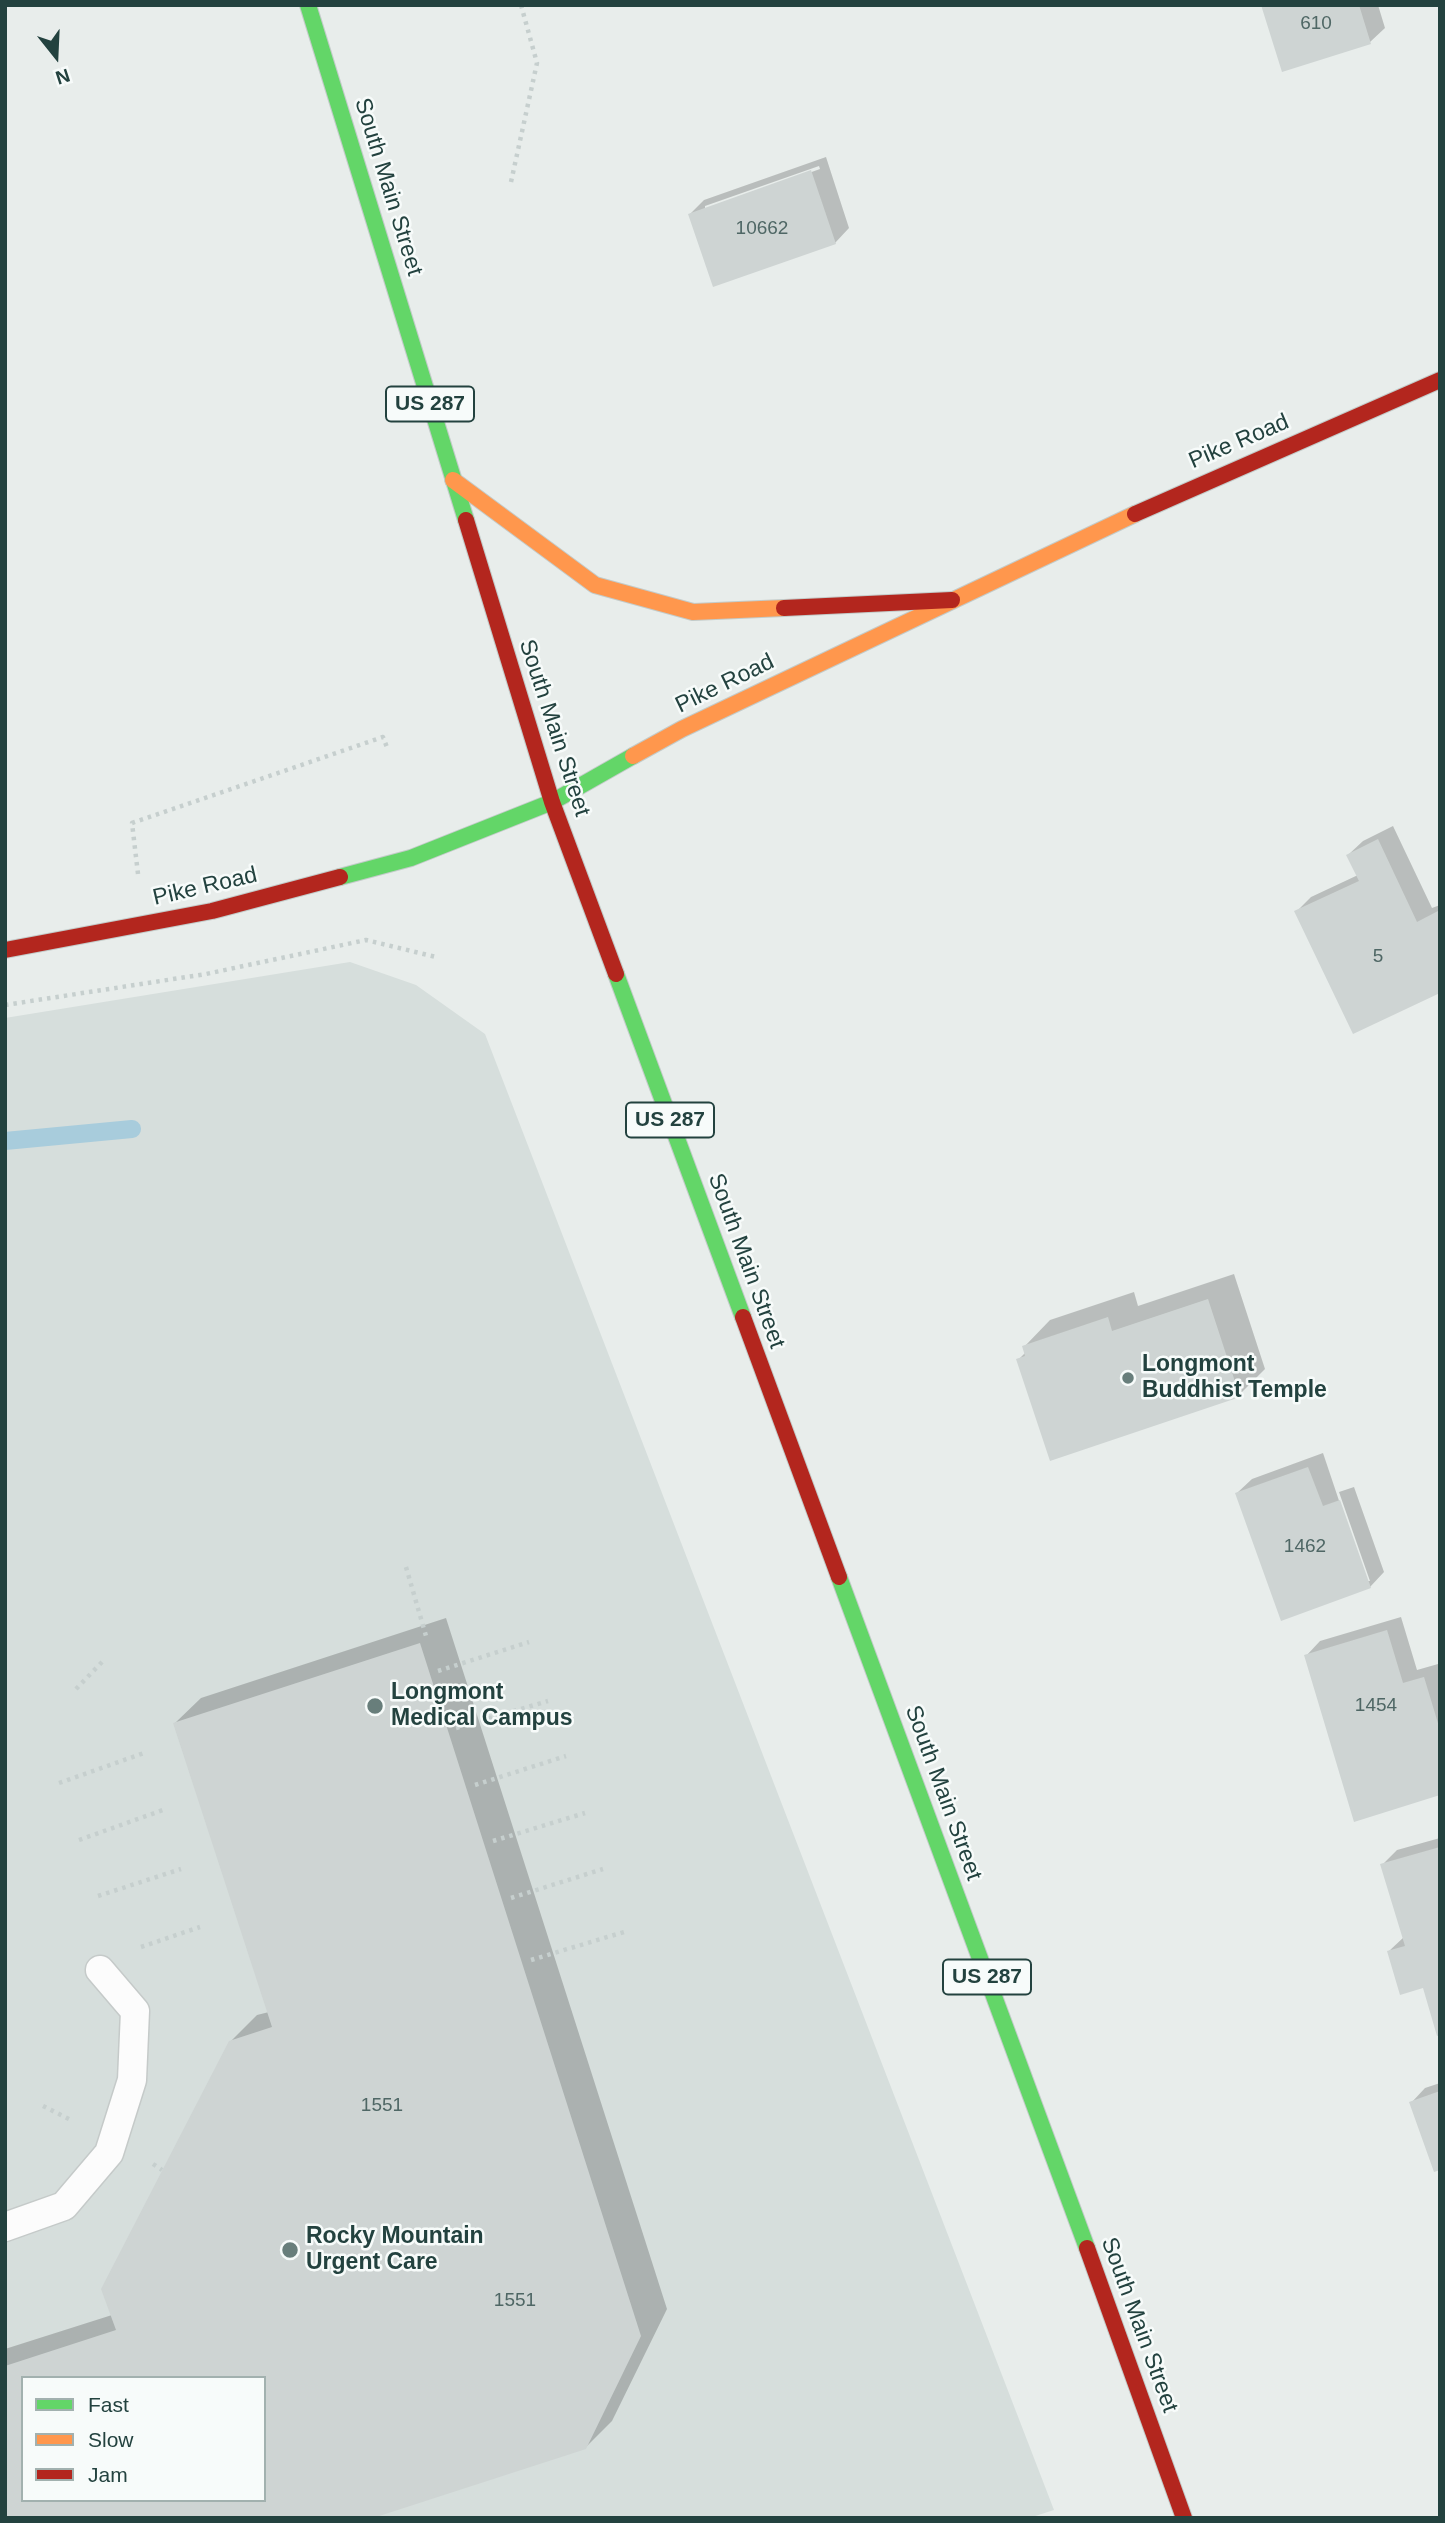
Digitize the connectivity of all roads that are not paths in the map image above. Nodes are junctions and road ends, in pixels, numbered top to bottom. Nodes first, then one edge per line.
1 (308, 5) edge
2 (1440, 380) edge
3 (453, 480) junction
4 (952, 600) junction
5 (552, 802) junction
6 (5, 950) edge
7 (100, 1969) dead end
8 (5, 2227) edge
9 (1184, 2518) edge

1 - 3 main road, South Main Street / US 287
2 - 4 main road, Pike Road
3 - 4 main road
3 - 5 main road, South Main Street / US 287
4 - 5 main road, Pike Road
5 - 6 main road, Pike Road
5 - 9 main road, South Main Street / US 287
7 - 8 lane

